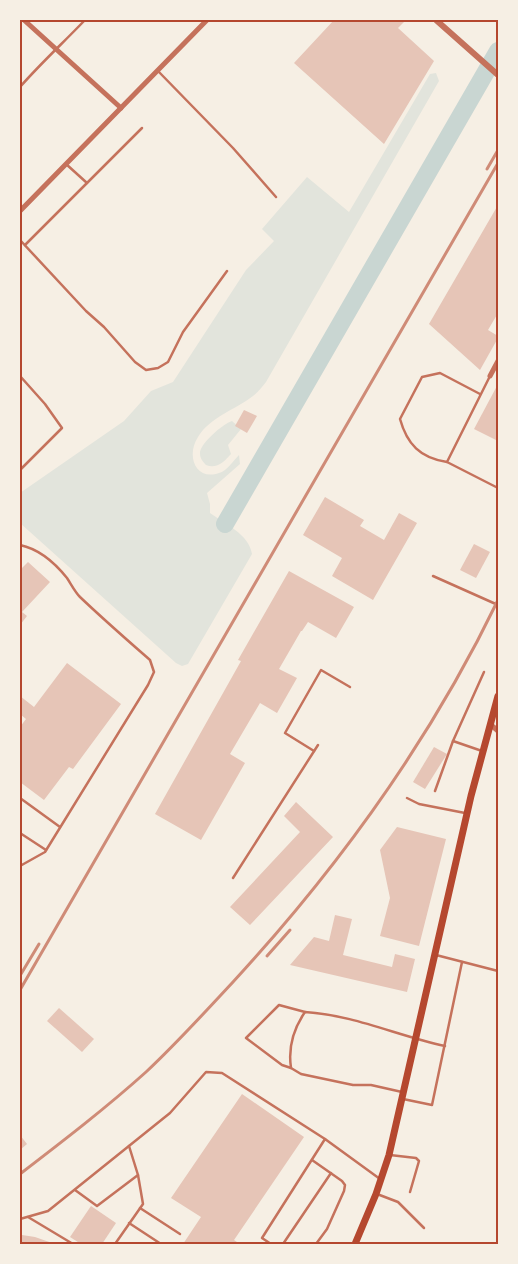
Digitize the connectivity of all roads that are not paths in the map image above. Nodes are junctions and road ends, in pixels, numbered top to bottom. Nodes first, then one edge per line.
1 (24, 20) edge
2 (85, 20) edge
3 (207, 20) edge
4 (436, 20) edge
5 (57, 50) junction
6 (158, 71) junction
7 (498, 75) edge
8 (20, 87) edge
9 (120, 108) junction
10 (142, 128) dead end
11 (66, 164) junction
12 (87, 183) junction
13 (276, 197) dead end
14 (20, 211) edge
15 (20, 240) edge
16 (25, 245) junction
17 (227, 271) dead end
18 (498, 361) edge
19 (20, 376) edge
20 (490, 376) joint
21 (480, 394) junction
22 (447, 462) junction
23 (20, 470) edge
24 (498, 488) edge
25 (20, 545) edge
26 (433, 576) dead end
27 (498, 606) edge
28 (484, 672) dead end
29 (350, 686) dead end
30 (498, 696) edge
31 (490, 724) junction
32 (498, 731) edge
33 (453, 741) junction
34 (318, 746) dead end
35 (314, 751) junction
36 (482, 751) junction
37 (435, 791) dead end
38 (20, 798) edge
39 (408, 798) dead end
40 (467, 813) junction
41 (60, 827) junction
42 (20, 833) edge
43 (46, 850) junction
44 (20, 866) edge
45 (233, 878) dead end
46 (434, 955) junction
47 (462, 962) junction
48 (498, 971) edge
49 (305, 1012) junction
50 (416, 1038) junction
51 (445, 1046) junction
52 (291, 1068) junction
53 (402, 1096) junction
54 (326, 1139) junction
55 (129, 1146) junction
56 (389, 1155) junction
57 (312, 1160) junction
58 (331, 1173) junction
59 (138, 1175) junction
60 (381, 1179) junction
61 (75, 1190) junction
62 (410, 1192) dead end
63 (376, 1194) junction
64 (140, 1208) junction
65 (28, 1217) junction
66 (20, 1219) edge
67 (129, 1224) junction
68 (424, 1228) dead end
69 (180, 1234) dead end
70 (74, 1244) edge
71 (115, 1244) edge
72 (161, 1244) edge
73 (271, 1244) edge
74 (283, 1244) edge
75 (316, 1244) edge
76 (355, 1244) edge

1 - 5 street
2 - 5 lane
3 - 6 street
4 - 7 street
5 - 8 lane
5 - 9 street
6 - 9 street
6 - 13 lane
9 - 11 street
10 - 12 lane
11 - 12 lane
11 - 14 street
12 - 16 lane
15 - 16 lane
16 - 17 lane
18 - 20 street
19 - 23 lane
20 - 21 lane
21 - 22 lane
21 - 22 lane
22 - 24 lane
25 - 41 lane
26 - 27 lane
28 - 33 lane
29 - 35 lane
30 - 31 main road
31 - 32 street
31 - 36 main road
33 - 36 lane
33 - 37 lane
34 - 35 lane
35 - 45 lane
36 - 40 main road
38 - 41 lane
39 - 40 lane
40 - 46 main road
41 - 43 lane
42 - 43 lane
43 - 44 lane
46 - 47 lane
46 - 50 main road
47 - 48 lane
47 - 51 lane
49 - 50 lane
49 - 52 lane
49 - 52 lane
50 - 51 lane
50 - 53 main road
51 - 53 lane
52 - 53 lane
53 - 56 main road
54 - 55 lane
54 - 57 lane
54 - 60 lane
55 - 59 lane
55 - 61 lane
56 - 60 main road
56 - 62 lane
57 - 58 lane
57 - 73 lane
58 - 74 lane
58 - 75 lane
59 - 61 lane
59 - 64 lane
60 - 63 main road
61 - 65 lane
63 - 68 lane
63 - 76 main road
64 - 67 lane
64 - 69 lane
65 - 66 lane
65 - 70 lane
67 - 71 lane
67 - 72 lane

